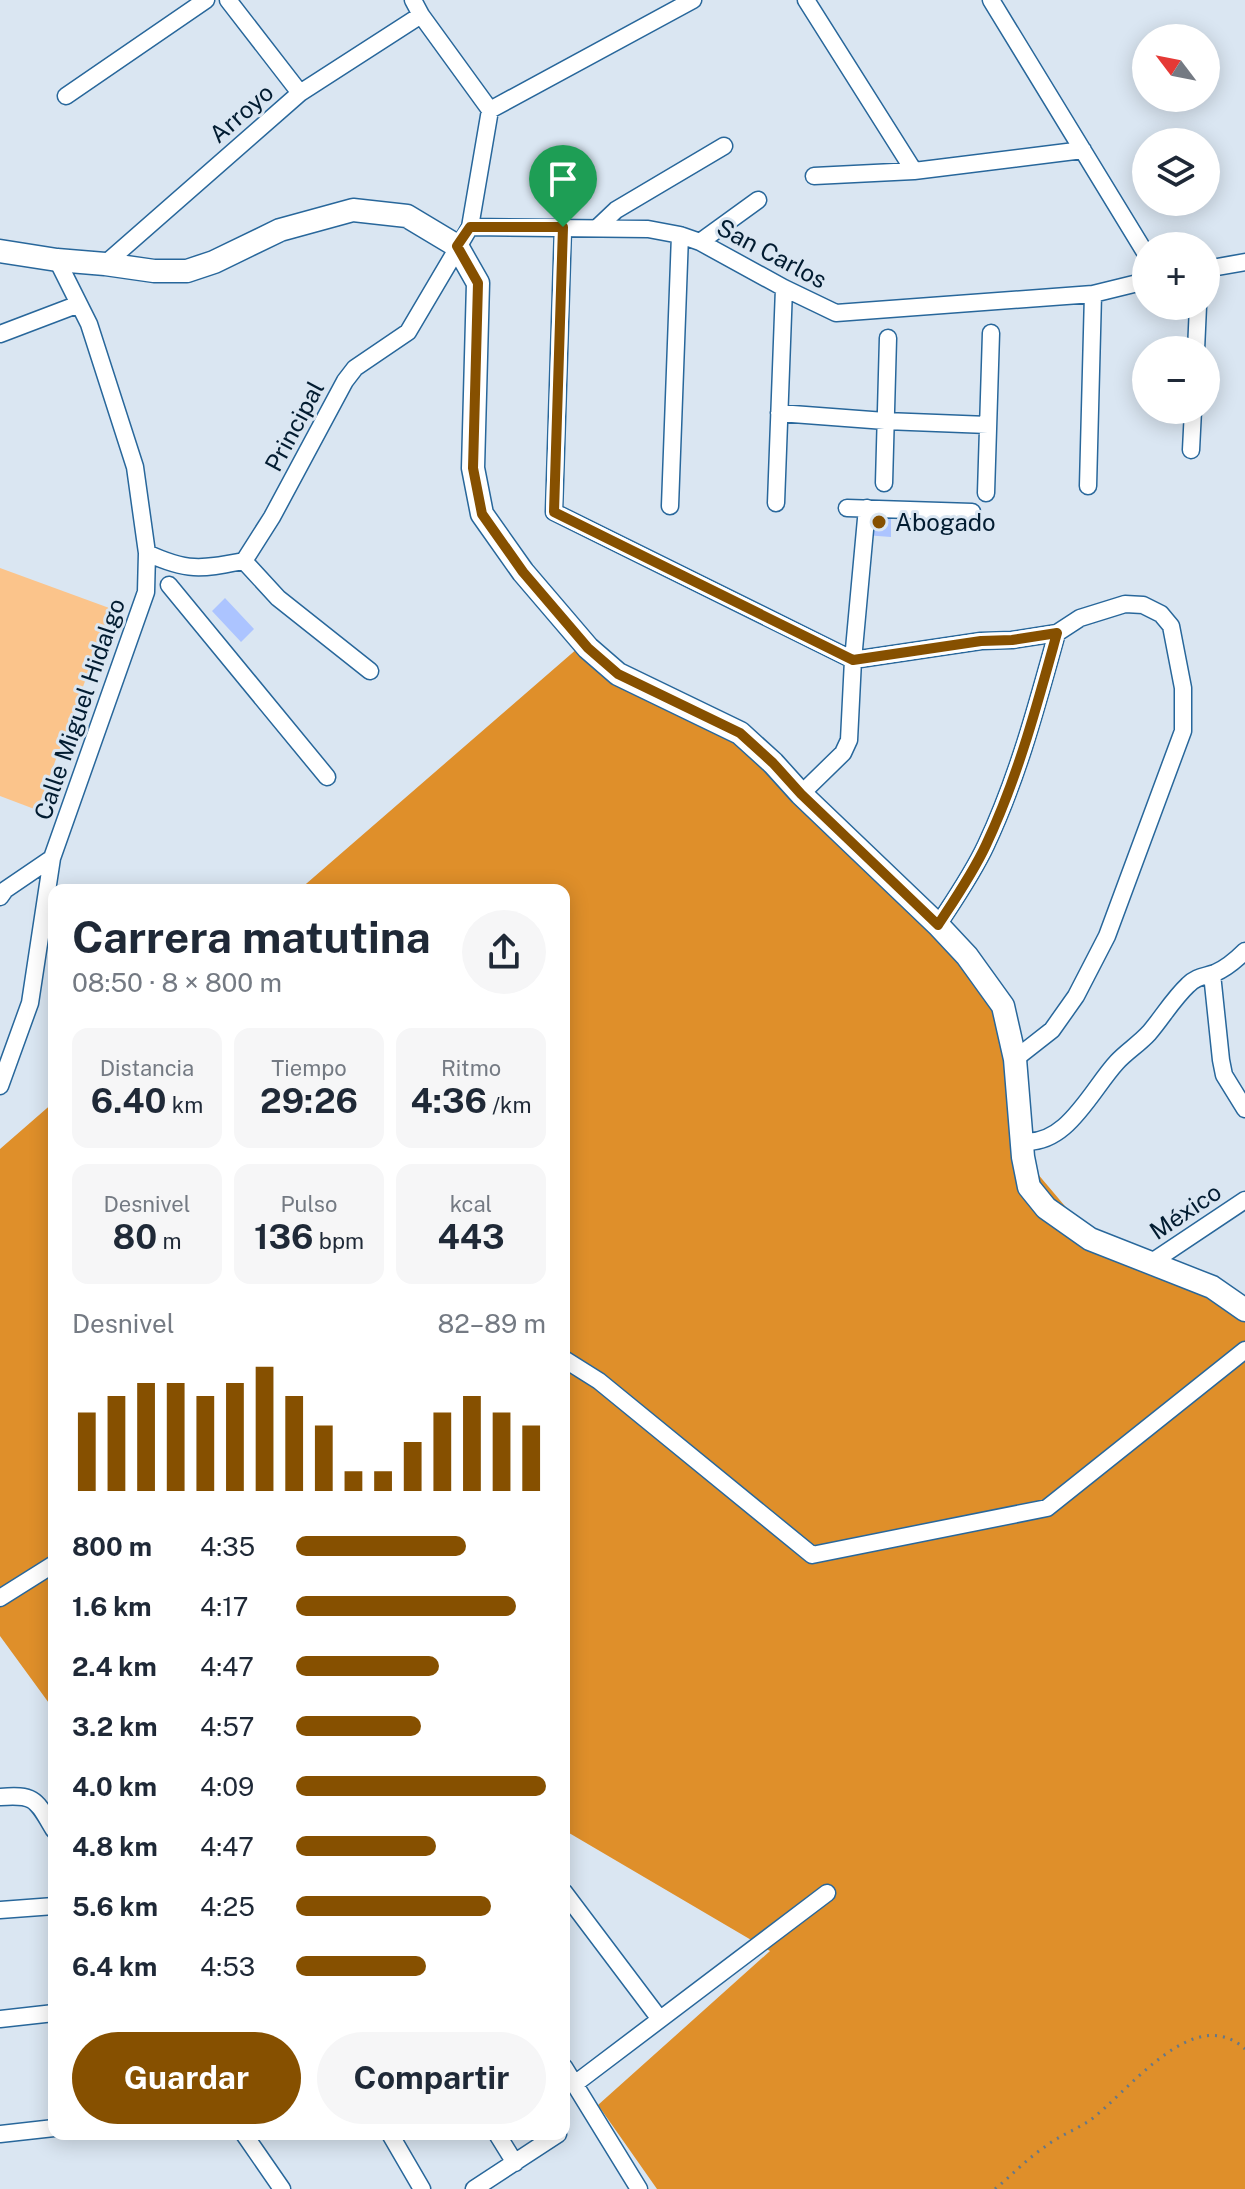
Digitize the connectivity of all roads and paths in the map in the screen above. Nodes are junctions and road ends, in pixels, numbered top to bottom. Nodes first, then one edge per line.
1 (206, 0) edge
2 (228, 0) edge
3 (693, 0) edge
4 (806, 0) edge
5 (991, 0) edge
6 (417, 7) edge
7 (300, 93) junction
8 (66, 96) dead end
9 (490, 110) junction
10 (724, 146) dead end
11 (1083, 150) junction
12 (914, 171) junction
13 (814, 176) dead end
14 (758, 200) dead end
15 (563, 227) junction
16 (597, 228) junction
17 (1133, 232) edge
18 (680, 235) junction
19 (463, 236) junction
20 (700, 242) junction
21 (0, 251) edge
22 (57, 260) junction
23 (1245, 262) edge
24 (105, 264) junction
25 (1220, 266) edge
26 (1132, 284) edge
27 (784, 288) junction
28 (1093, 294) junction
29 (79, 304) junction
30 (991, 333) dead end
31 (0, 334) edge
32 (888, 338) dead end
33 (779, 413) junction
34 (885, 421) junction
35 (1192, 424) edge
36 (988, 425) junction
37 (1191, 450) dead end
38 (884, 483) dead end
39 (1088, 486) dead end
40 (986, 493) dead end
41 (776, 503) dead end
42 (670, 506) dead end
43 (847, 508) dead end
44 (867, 508) junction
45 (972, 512) dead end
46 (147, 553) junction
47 (244, 561) junction
48 (196, 570) junction
49 (169, 585) junction
50 (146, 592) junction
51 (1057, 633) junction
52 (853, 660) junction
53 (370, 671) dead end
54 (327, 777) dead end
55 (801, 794) junction
56 (52, 858) junction
57 (48, 884) edge
58 (48, 884) edge
59 (0, 897) edge
60 (938, 925) junction
61 (1245, 951) edge
62 (1212, 974) junction
63 (1015, 1059) junction
64 (0, 1086) edge
65 (1245, 1109) edge
66 (1021, 1141) junction
67 (1245, 1200) edge
68 (1152, 1262) junction
69 (1245, 1310) edge
70 (1245, 1350) edge
71 (570, 1363) edge
72 (48, 1568) edge
73 (0, 1598) edge
74 (0, 1797) edge
75 (48, 1820) edge
76 (827, 1893) dead end
77 (570, 1900) edge
78 (48, 1906) edge
79 (0, 1910) edge
80 (48, 2014) edge
81 (659, 2018) junction
82 (0, 2019) edge
83 (1245, 2049) edge
84 (570, 2075) edge
85 (576, 2083) junction
86 (48, 2129) edge
87 (0, 2134) edge
88 (248, 2140) edge
89 (393, 2140) edge
90 (501, 2140) edge
91 (550, 2140) edge
92 (515, 2163) junction
93 (282, 2189) edge
94 (422, 2189) edge
95 (474, 2189) edge
96 (639, 2189) edge
97 (995, 2189) edge

1 - 8 street
2 - 7 street
3 - 9 street
4 - 12 street
5 - 11 street
6 - 7 street, Arroyo
6 - 9 street
7 - 24 street, Arroyo
9 - 19 street, Principal
10 - 16 street
11 - 12 street
11 - 17 street
12 - 13 street
14 - 20 street
15 - 16 street, San Carlos
15 - 19 street, San Carlos
15 - 52 street
16 - 18 street, San Carlos
18 - 20 street, San Carlos
18 - 42 street
19 - 24 street
19 - 47 street, Principal
19 - 55 street
20 - 27 street, San Carlos
21 - 22 street
22 - 24 street
22 - 29 street, Calle Miguel Hidalgo
23 - 25 street
26 - 28 street, San Carlos
27 - 28 street, San Carlos
27 - 33 street
28 - 39 street
29 - 31 street
29 - 46 street, Calle Miguel Hidalgo
30 - 36 street
32 - 34 street
33 - 34 street
33 - 41 street
34 - 36 street
34 - 38 street
35 - 37 street
36 - 40 street
43 - 44 street
44 - 45 street
44 - 52 street
46 - 48 street
46 - 50 street, Calle Miguel Hidalgo
47 - 48 street
47 - 53 street
48 - 49 street
49 - 50 street
49 - 54 street
50 - 56 street, Calle Miguel Hidalgo
51 - 52 street
51 - 60 street
51 - 63 street
52 - 55 street
55 - 60 street
56 - 57 street, Calle Miguel Hidalgo
56 - 59 street
58 - 64 street, Calle Miguel Hidalgo
60 - 63 street
61 - 62 street
62 - 65 street
62 - 66 street
63 - 66 street
66 - 68 street
67 - 68 street, México
68 - 69 street
70 - 71 street
72 - 73 street
74 - 75 street
76 - 81 street
77 - 81 street
78 - 79 street
80 - 82 street
81 - 85 street
83 - 97 path
84 - 85 street
85 - 96 street
86 - 87 street
88 - 93 street
89 - 94 street
90 - 92 street
91 - 92 street
92 - 95 street

